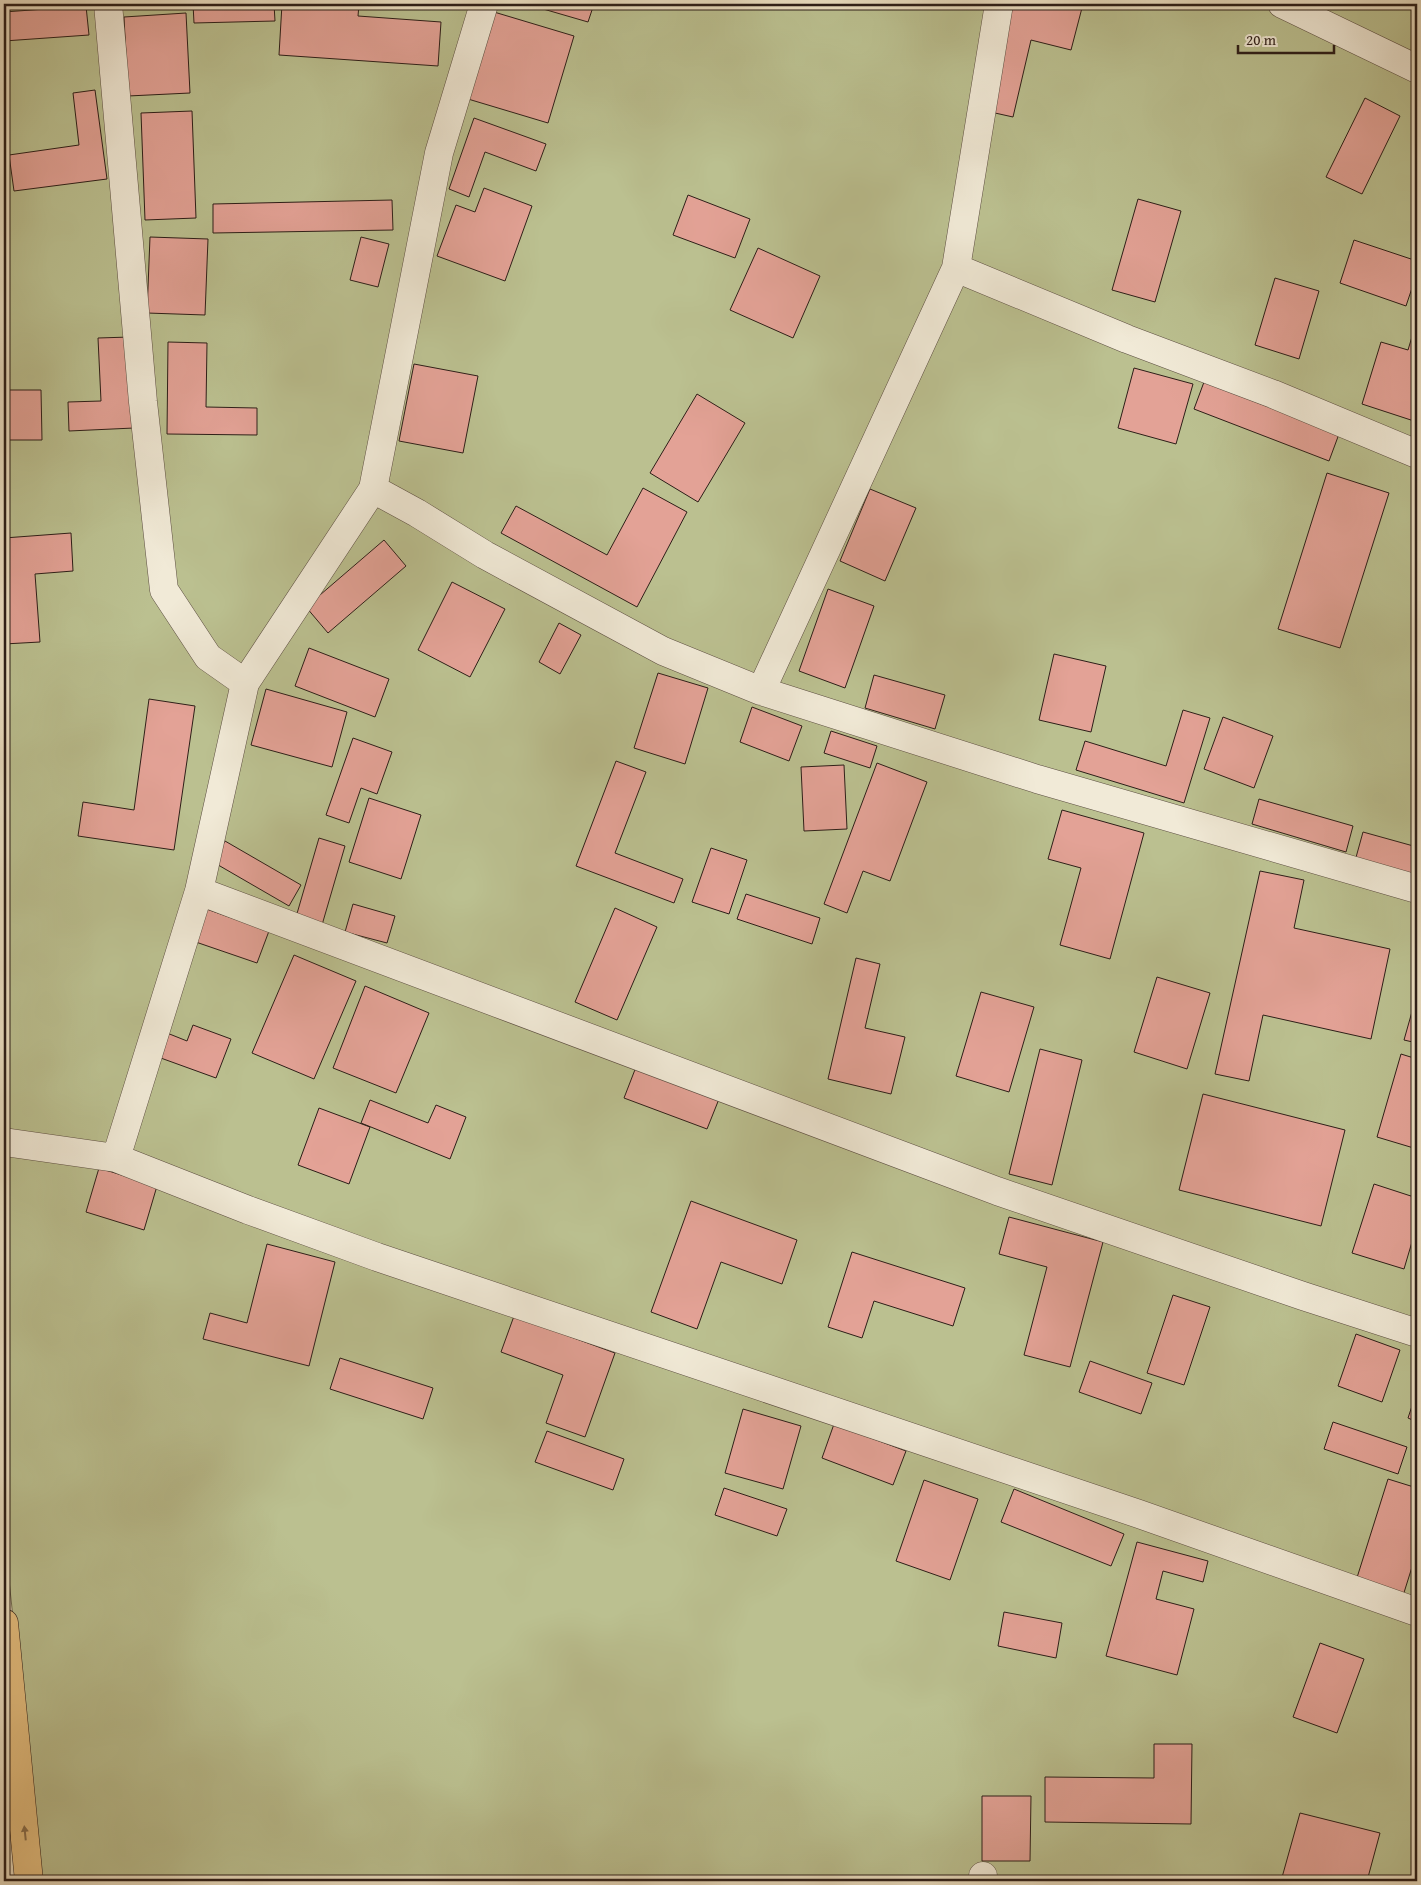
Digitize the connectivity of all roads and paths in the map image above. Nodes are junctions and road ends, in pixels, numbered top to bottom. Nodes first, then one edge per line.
1 (108, 4) edge
2 (484, 4) edge
3 (999, 4) edge
4 (1282, 4) edge
5 (1417, 69) edge
6 (956, 268) junction
7 (1417, 454) edge
8 (373, 489) junction
9 (245, 683) junction
10 (761, 691) junction
11 (1417, 890) edge
12 (199, 891) junction
13 (4, 1142) edge
14 (116, 1158) junction
15 (1417, 1333) edge
16 (1417, 1612) edge
17 (4, 1623) edge
18 (29, 1881) edge

1 - 9 street
2 - 8 street
3 - 6 street
4 - 5 street
6 - 7 street
6 - 10 street
8 - 9 street
8 - 10 street
9 - 12 street
10 - 11 street
12 - 14 street
12 - 15 street
13 - 14 street
14 - 16 street
18 -> 17 highway

